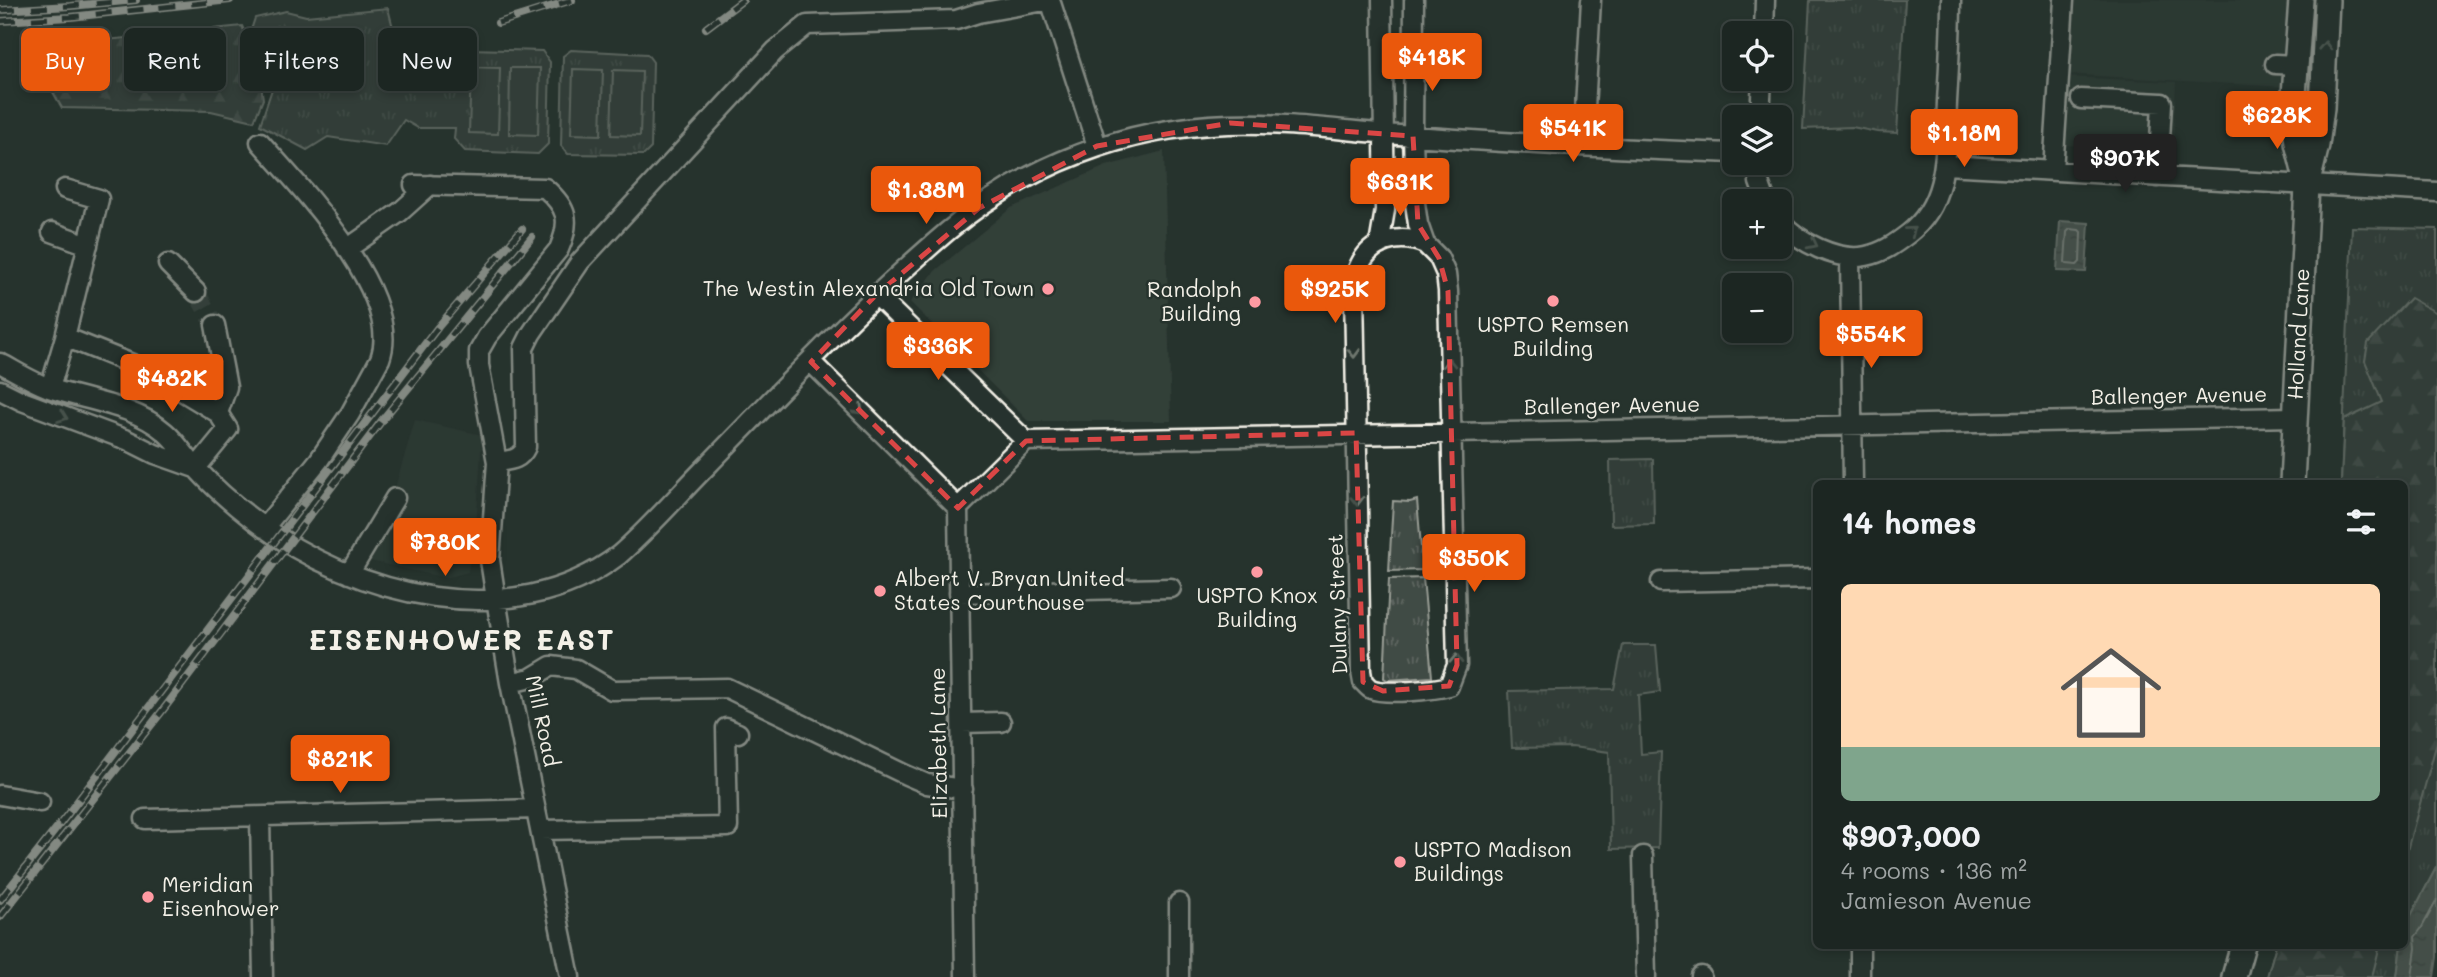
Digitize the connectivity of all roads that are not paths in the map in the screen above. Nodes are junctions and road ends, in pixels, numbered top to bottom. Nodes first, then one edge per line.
1 (1050, 0) edge
2 (1382, 0) edge
3 (1414, 0) edge
4 (1591, 0) edge
5 (1765, 0) edge
6 (1951, 0) edge
7 (2064, 0) edge
8 (2301, 0) edge
9 (2327, 0) edge
10 (1764, 21) edge
11 (2081, 99) dead end
12 (1385, 133) junction
13 (1413, 136) junction
14 (260, 142) dead end
15 (1583, 145) junction
16 (1097, 146) junction
17 (1722, 152) edge
18 (1945, 165) junction
19 (2053, 171) junction
20 (2158, 177) junction
21 (2307, 186) junction
22 (65, 188) dead end
23 (2437, 192) edge
24 (1792, 230) edge
25 (52, 232) dead end
26 (1425, 244) junction
27 (88, 245) junction
28 (1379, 245) junction
29 (347, 248) junction
30 (1850, 258) junction
31 (168, 264) dead end
32 (196, 292) tunnel mouth
33 (876, 295) junction
34 (215, 325) tunnel mouth
35 (65, 337) junction
36 (811, 362) junction
37 (0, 363) edge
38 (50, 388) junction
39 (0, 390) edge
40 (218, 413) junction
41 (2295, 417) junction
42 (1853, 425) junction
43 (1450, 431) junction
44 (1356, 433) junction
45 (1026, 441) junction
46 (497, 462) junction
47 (196, 468) junction
48 (1853, 480) edge
49 (2292, 480) edge
50 (395, 498) dead end
51 (958, 508) junction
52 (264, 528) junction
53 (349, 574) junction
54 (1813, 579) edge
55 (1661, 582) dead end
56 (1171, 588) dead end
57 (959, 593) junction
58 (496, 599) junction
59 (510, 683) junction
60 (1001, 722) dead end
61 (962, 723) junction
62 (738, 733) dead end
63 (963, 789) junction
64 (0, 795) edge
65 (40, 802) dead end
66 (536, 809) junction
67 (260, 817) junction
68 (145, 819) dead end
69 (540, 830) junction
70 (1643, 856) dead end
71 (1179, 903) dead end
72 (1860, 949) edge
73 (2242, 949) edge
74 (263, 977) edge
75 (570, 977) edge
76 (965, 977) edge
77 (1179, 977) edge
78 (1646, 977) edge
79 (1860, 977) edge
80 (2234, 977) edge

1 - 16 street
1 - 46 street
2 - 12 street, Dulany Street
3 - 13 street, Dulany Street
4 - 15 street
5 - 10 street
6 - 18 street
7 - 19 street
8 - 21 main road, Holland Lane
21 -> 9 main road, Holland Lane
11 - 20 street
12 - 13 street
12 - 16 street
12 - 28 street, Dulany Street
13 - 15 street
13 - 26 street, Dulany Street
14 - 29 street
15 - 17 street
16 - 33 street
18 - 19 street
30 -> 18 street
19 - 20 street
20 - 21 street
21 - 23 street
21 - 41 main road, Holland Lane
22 - 27 street
24 -> 30 street
25 - 27 street
26 - 28 street
43 -> 26 street, Dulany Street
27 - 35 street
28 -> 44 street, Dulany Street
29 - 46 street, Mill Road
29 - 52 street
30 - 42 street
31 - 32 street
33 - 36 street
33 - 45 street
34 - 40 street
35 - 38 street
35 - 40 street
36 -> 51 street
36 - 58 street
37 - 38 street
38 - 47 street
39 -> 47 street
40 - 47 street
41 - 42 street, Ballenger Avenue
41 - 49 main road, Holland Lane
42 - 43 street, Ballenger Avenue
42 - 48 street
43 - 44 street, Ballenger Avenue
44 -> 43 street, Dulany Street
44 - 45 street, Ballenger Avenue
45 - 51 street
46 - 58 street, Mill Road
47 - 52 street
50 - 53 street
51 - 57 street, Elizabeth Lane
52 - 53 street
53 - 58 street
54 - 55 street
56 - 57 street
57 - 61 street, Elizabeth Lane
58 - 59 street, Mill Road
59 - 63 street
59 - 66 street, Mill Road
60 - 61 street
61 - 63 street, Elizabeth Lane
62 - 69 street
63 - 76 street, Elizabeth Lane
64 - 65 street
66 - 67 street
66 - 69 street, Mill Road
67 - 68 street
67 - 74 street
69 - 75 street, Mill Road
70 - 78 street
71 - 77 street
72 - 79 street
73 - 80 main road

